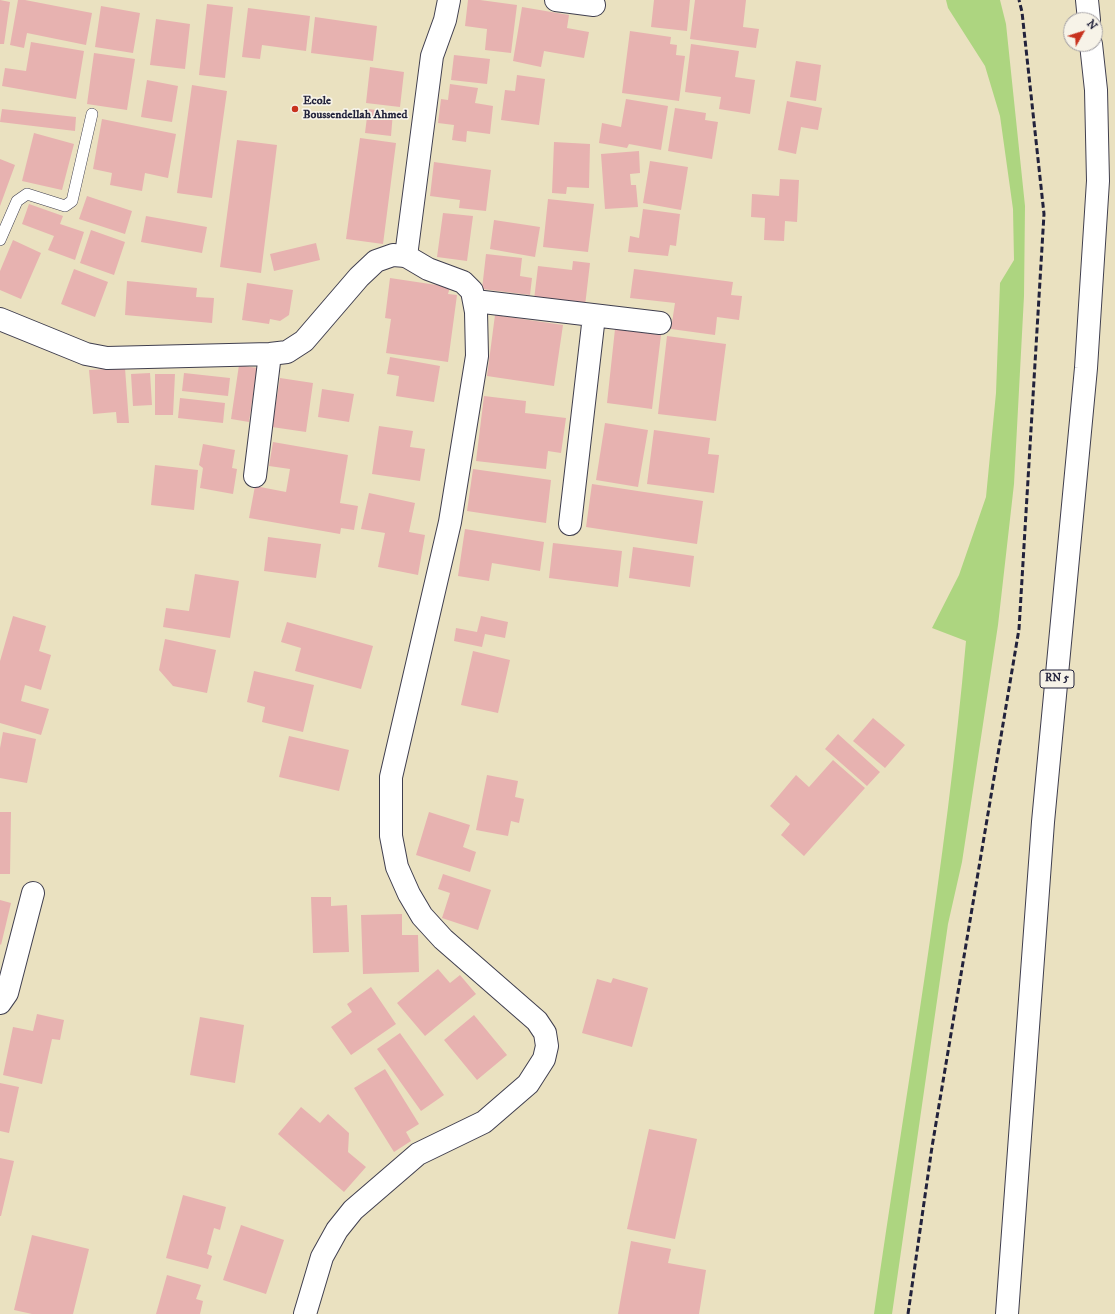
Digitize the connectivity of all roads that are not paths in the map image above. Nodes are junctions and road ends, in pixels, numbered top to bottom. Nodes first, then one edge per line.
1 (449, 0) edge
2 (556, 0) edge
3 (1087, 0) edge
4 (594, 5) dead end
5 (1088, 12) edge
6 (1092, 52) edge
7 (92, 114) dead end
8 (0, 240) edge
9 (406, 256) junction
10 (474, 301) junction
11 (594, 316) junction
12 (0, 319) edge
13 (660, 323) dead end
14 (270, 354) junction
15 (255, 476) dead end
16 (570, 524) dead end
17 (33, 894) dead end
18 (0, 1003) edge
19 (305, 1314) edge
20 (1007, 1314) edge

1 - 9 street
2 - 4 street
3 - 5 street
6 - 20 street, RN 5
7 - 8 lane
9 - 10 street
9 - 14 street
10 - 11 street
10 - 19 street
11 - 13 street
11 - 16 street
12 - 14 street
14 - 15 street
17 - 18 street

